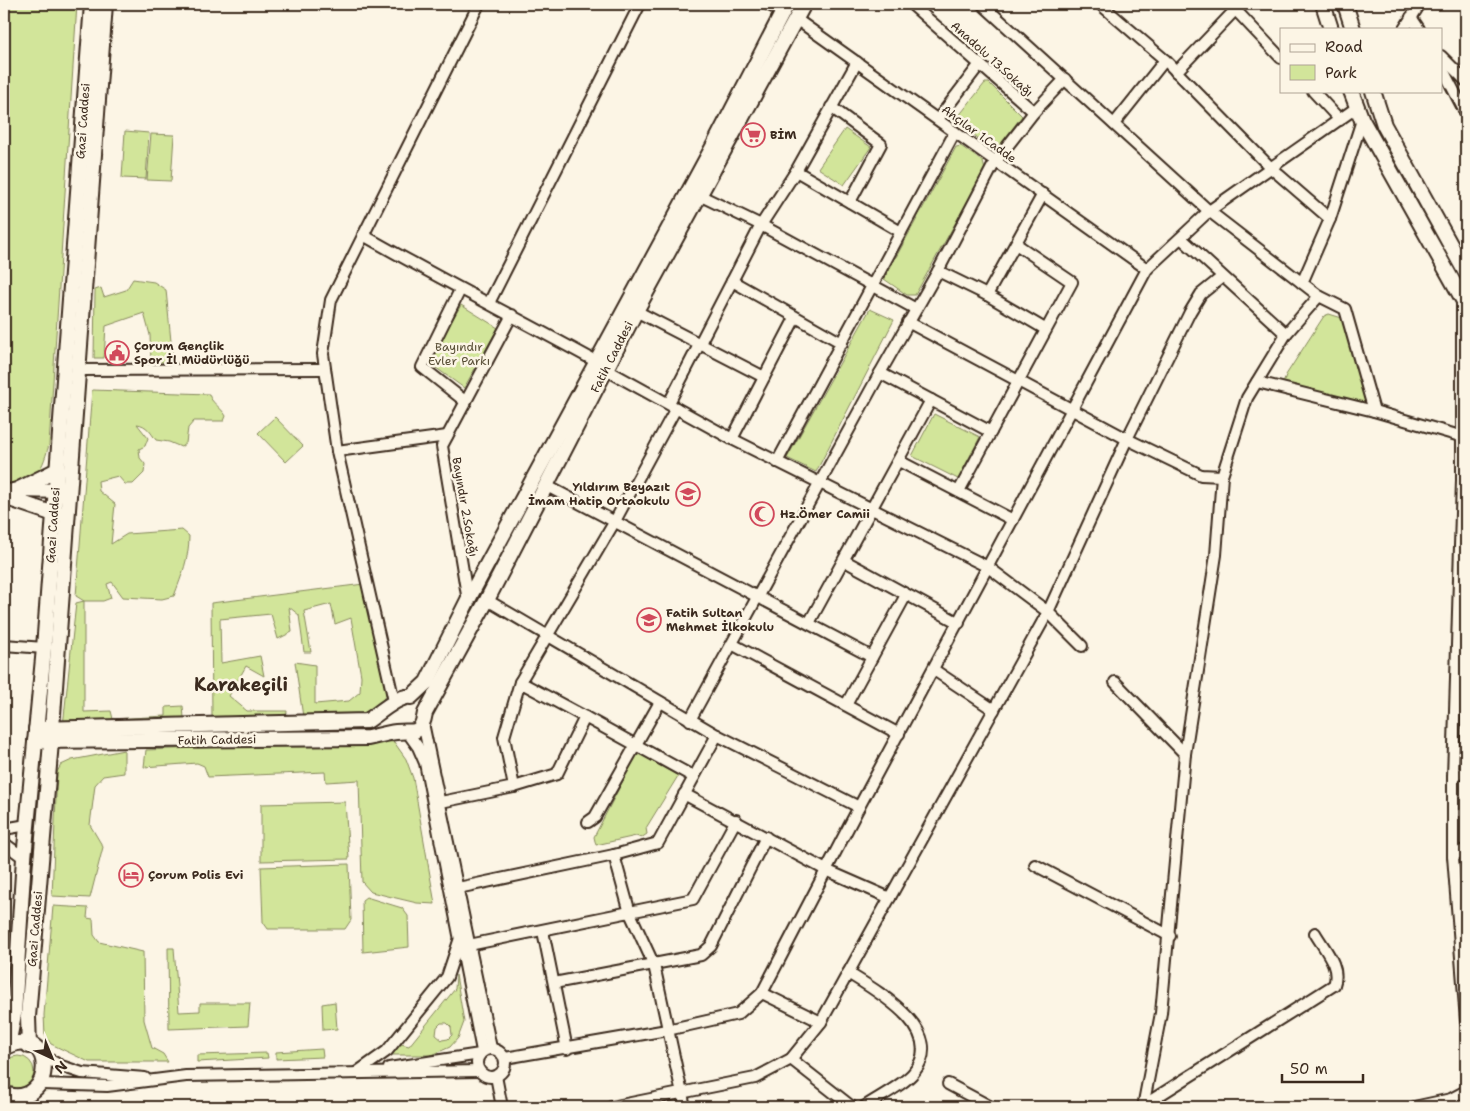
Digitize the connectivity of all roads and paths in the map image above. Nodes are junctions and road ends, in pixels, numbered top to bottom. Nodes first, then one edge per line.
1 (92, 4) edge
2 (105, 4) edge
3 (479, 4) edge
4 (640, 4) edge
5 (767, 4) edge
6 (804, 4) edge
7 (911, 4) edge
8 (982, 4) edge
9 (1100, 4) edge
10 (1323, 4) edge
11 (1345, 4) edge
12 (1418, 5) edge
13 (1233, 6) edge
14 (785, 8) edge
15 (1411, 17) junction
16 (796, 19) junction
17 (1331, 28) edge
18 (1353, 28) edge
19 (1405, 28) edge
20 (1418, 28) edge
21 (1280, 57) edge
22 (1442, 57) edge
23 (1165, 60) junction
24 (857, 62) junction
25 (980, 64) junction
26 (1442, 68) edge
27 (1176, 72) junction
28 (1065, 79) junction
29 (1466, 81) edge
30 (1313, 92) edge
31 (1351, 92) edge
32 (1373, 92) edge
33 (831, 108) junction
34 (1034, 112) junction
35 (1359, 114) junction
36 (1466, 114) edge
37 (938, 120) junction
38 (1340, 120) junction
39 (1114, 124) junction
40 (955, 132) junction
41 (995, 162) junction
42 (1271, 168) junction
43 (796, 170) junction
44 (1043, 194) junction
45 (699, 195) junction
46 (850, 202) junction
47 (1208, 211) junction
48 (1330, 219) junction
49 (761, 226) junction
50 (902, 232) junction
51 (363, 235) junction
52 (1181, 238) junction
53 (1016, 244) junction
54 (1147, 269) junction
55 (938, 271) junction
56 (1466, 273) edge
57 (1222, 277) junction
58 (732, 281) junction
59 (1302, 283) junction
60 (873, 286) junction
61 (460, 290) junction
62 (987, 295) junction
63 (1319, 296) junction
64 (1464, 302) edge
65 (489, 303) junction
66 (916, 309) junction
67 (636, 311) junction
68 (512, 315) junction
69 (795, 318) junction
70 (908, 322) junction
71 (1045, 329) junction
72 (1286, 334) junction
73 (842, 343) junction
74 (699, 344) junction
75 (601, 366) junction
76 (324, 368) junction
77 (79, 370) junction
78 (880, 373) junction
79 (764, 377) junction
80 (1019, 381) junction
81 (1257, 382) junction
82 (931, 400) junction
83 (466, 402) junction
84 (672, 405) junction
85 (1073, 410) junction
86 (1374, 411) junction
87 (991, 432) junction
88 (447, 436) junction
89 (1460, 436) junction
90 (732, 439) junction
91 (1127, 439) junction
92 (337, 450) junction
93 (898, 461) junction
94 (777, 462) junction
95 (57, 470) junction
96 (1222, 476) junction
97 (1464, 479) edge
98 (820, 483) junction
99 (546, 486) junction
100 (18, 490) junction
101 (63, 491) junction
102 (958, 491) junction
103 (4, 495) edge
104 (873, 510) junction
105 (61, 514) junction
106 (1013, 520) junction
107 (615, 521) junction
108 (845, 561) junction
109 (988, 567) junction
110 (906, 595) junction
111 (760, 596) junction
112 (487, 600) junction
113 (468, 601) junction
114 (1048, 612) junction
115 (810, 623) junction
116 (959, 623) junction
117 (1466, 623) edge
118 (1456, 628) junction
119 (547, 634) junction
120 (732, 644) junction
121 (4, 645) edge
122 (1082, 646) dead end
123 (44, 648) junction
124 (872, 657) junction
125 (934, 670) junction
126 (520, 682) junction
127 (1115, 682) dead end
128 (411, 697) junction
129 (660, 702) junction
130 (392, 704) junction
131 (846, 705) junction
132 (994, 710) junction
133 (585, 717) junction
134 (424, 718) junction
135 (690, 720) junction
136 (403, 732) junction
137 (899, 734) junction
138 (36, 735) junction
139 (52, 735) junction
140 (716, 735) junction
141 (636, 745) junction
142 (1184, 754) junction
143 (1466, 771) edge
144 (694, 777) junction
145 (1453, 777) junction
146 (514, 787) junction
147 (684, 794) junction
148 (441, 802) junction
149 (859, 806) junction
150 (736, 820) junction
151 (588, 822) dead end
152 (27, 825) junction
153 (4, 829) edge
154 (766, 837) junction
155 (4, 843) edge
156 (1466, 849) edge
157 (614, 855) junction
158 (1453, 856) junction
159 (24, 858) junction
160 (1034, 865) dead end
161 (826, 870) junction
162 (458, 888) junction
163 (890, 898) junction
164 (630, 913) junction
165 (543, 931) junction
166 (1315, 933) dead end
167 (1170, 936) junction
168 (459, 938) junction
169 (469, 946) junction
170 (654, 965) junction
171 (1464, 966) edge
172 (848, 973) junction
173 (554, 983) junction
174 (762, 993) junction
175 (1466, 1021) edge
176 (821, 1022) junction
177 (667, 1030) junction
178 (6, 1047) edge
179 (568, 1049) junction
180 (34, 1050) junction
181 (484, 1051) junction
182 (505, 1058) junction
183 (791, 1060) junction
184 (479, 1071) junction
185 (356, 1074) junction
186 (496, 1076) junction
187 (168, 1079) junction
188 (948, 1084) dead end
189 (39, 1088) junction
190 (1466, 1091) edge
191 (682, 1092) junction
192 (5, 1099) edge
193 (1144, 1106) edge
194 (30, 1107) edge
195 (502, 1107) edge
196 (611, 1107) edge
197 (685, 1107) edge
198 (852, 1107) edge
199 (864, 1107) edge
200 (991, 1107) edge
201 (1414, 1107) edge

1 - 95 main road, Gazi Caddesi
2 - 77 main road, Gazi Caddesi
3 - 51 street
4 - 65 street
5 - 14 street
6 - 16 main road, Fatih Caddesi
7 - 25 street, Anadolu 13.Sokağı
8 - 28 street
9 - 23 street
10 - 17 main road
11 - 18 main road
12 - 15 street
13 - 21 street
13 - 27 street
14 - 16 main road
14 - 75 main road, Fatih Caddesi
15 - 19 street
15 - 20 street
16 - 24 street, Ahçılar 1.Cadde
16 - 45 main road, Fatih Caddesi
22 - 29 street
23 - 27 street
23 - 39 street
24 - 33 street
24 - 37 street, Ahçılar 1.Cadde
25 - 34 street, Anadolu 13.Sokağı
25 - 37 street
26 - 36 street
27 - 42 street
28 - 34 street
28 - 39 street
30 - 38 street
31 - 35 main road
32 - 56 main road
33 - 43 street
33 - 46 street
34 - 41 street
35 - 38 street
35 - 48 street
35 - 64 main road
37 - 40 street, Ahçılar 1.Cadde
38 - 42 street
39 - 47 street
40 - 41 street, Ahçılar 1.Cadde
40 - 50 street
41 - 44 street, Ahçılar 1.Cadde
41 - 55 street
42 - 47 street
42 - 48 street
43 - 46 street
43 - 49 street
44 - 53 street
44 - 54 street, Ahçılar 1.Cadde
45 - 49 street
45 - 67 main road, Fatih Caddesi
46 - 50 street
47 - 52 street
47 - 59 street
48 - 59 street
49 - 58 street
49 - 60 street
50 - 60 street
51 - 61 street
51 - 76 street
52 - 54 street
52 - 57 street
53 - 62 street
53 - 71 street
54 - 85 street
55 - 62 street
55 - 66 street
57 - 72 street
57 - 91 street
58 - 69 street
58 - 74 street
59 - 63 street
60 - 66 street
60 - 73 street
61 - 65 street
61 - 83 street
62 - 71 street
63 - 72 street
63 - 86 street
64 - 89 street
65 - 68 street
66 - 70 street
67 - 74 street
67 - 75 main road, Fatih Caddesi
68 - 75 street
68 - 83 street, Bayındır 2.Sokağı
69 - 73 street
69 - 79 street
70 - 78 street
70 - 80 street
71 - 80 street
72 - 81 street
73 - 94 street
74 - 79 street
74 - 84 street
75 - 84 street
75 - 99 main road, Fatih Caddesi
75 - 113 main road, Fatih Caddesi
76 - 77 street
76 - 92 street
77 - 101 main road, Gazi Caddesi
78 - 82 street
78 - 98 street
79 - 90 street
80 - 85 street
80 - 87 street
81 - 86 street
81 - 96 street
82 - 87 street
82 - 93 street
83 - 88 street, Bayındır 2.Sokağı
84 - 90 street
84 - 107 street
85 - 91 street
85 - 106 street
86 - 89 street
87 - 102 street
88 - 92 street
88 - 113 street, Bayındır 2.Sokağı
89 - 97 street
90 - 94 street
91 - 96 street
91 - 114 street
92 - 130 street
93 - 102 street
93 - 104 street
94 - 98 street
95 - 100 main road
95 - 101 main road, Gazi Caddesi
96 - 142 street
97 - 118 street
98 - 104 street
98 - 111 street
99 - 107 street
99 - 112 main road, Fatih Caddesi
100 - 101 main road
100 - 103 main road
101 - 105 main road, Gazi Caddesi
102 - 106 street
103 - 105 main road
104 - 108 street
104 - 109 street
105 - 123 main road, Gazi Caddesi
105 - 139 main road, Gazi Caddesi
106 - 109 street
107 - 111 street
107 - 119 street
108 - 110 street
108 - 115 street
109 - 114 street
109 - 116 street
110 - 116 street
110 - 124 street
111 - 115 street
111 - 120 street
112 - 119 street
112 - 134 main road, Fatih Caddesi
113 - 128 main road, Fatih Caddesi
114 - 122 street
114 - 132 street
115 - 124 street
116 - 125 street
117 - 118 street
118 - 145 street
119 - 126 street
119 - 129 street
120 - 131 street
120 - 135 street
121 - 123 street
123 - 138 main road, Gazi Caddesi
124 - 131 street
125 - 132 street
125 - 137 street
126 - 133 street
126 - 146 street
127 - 142 street
128 - 130 main road, Fatih Caddesi
128 - 134 main road
129 - 135 street
129 - 141 street
130 - 136 main road
130 - 139 main road, Fatih Caddesi
131 - 137 street
132 - 163 street
133 - 141 street
133 - 146 street
134 - 136 main road, Fatih Caddesi
134 - 148 street
135 - 140 street
136 - 139 main road, Fatih Caddesi
136 - 168 street
137 - 149 street
138 - 139 main road, Fatih Caddesi
138 - 152 main road, Gazi Caddesi
139 - 180 main road, Gazi Caddesi
140 - 144 street
140 - 149 street
141 - 144 street
141 - 151 street
142 - 167 street
143 - 145 street
144 - 147 street
145 - 158 street
146 - 148 street
147 - 150 street
147 - 157 street
148 - 162 street
149 - 161 street
150 - 154 street
150 - 164 street
152 - 153 street
152 - 159 main road, Gazi Caddesi
154 - 161 street
154 - 170 street
155 - 159 street
156 - 158 street
157 - 162 street
157 - 164 street
158 - 171 street
159 - 178 main road, Gazi Caddesi
160 - 167 street
161 - 163 street
161 - 174 street
162 - 169 street
163 - 172 street
164 - 165 street
164 - 170 street
165 - 169 street
165 - 173 street
166 - 193 street
167 - 193 street
168 - 181 street
168 - 185 street
169 - 181 street
170 - 173 street
170 - 177 street
171 - 175 street
172 - 176 street
172 - 199 street
173 - 179 street
174 - 176 street
174 - 177 street
176 - 183 street
177 - 179 street
177 - 191 street
178 - 180 main road
179 - 182 street
180 - 187 street
180 - 189 main road, Gazi Caddesi
181 - 182 street
181 - 184 street
181 - 185 street
182 - 186 street
183 - 191 street
183 - 198 street
184 - 185 street
184 - 186 street
185 - 187 street
186 - 195 street
187 - 189 street
188 - 200 street
189 - 192 main road
189 - 194 main road
190 - 201 street
191 - 196 street
191 - 197 street

